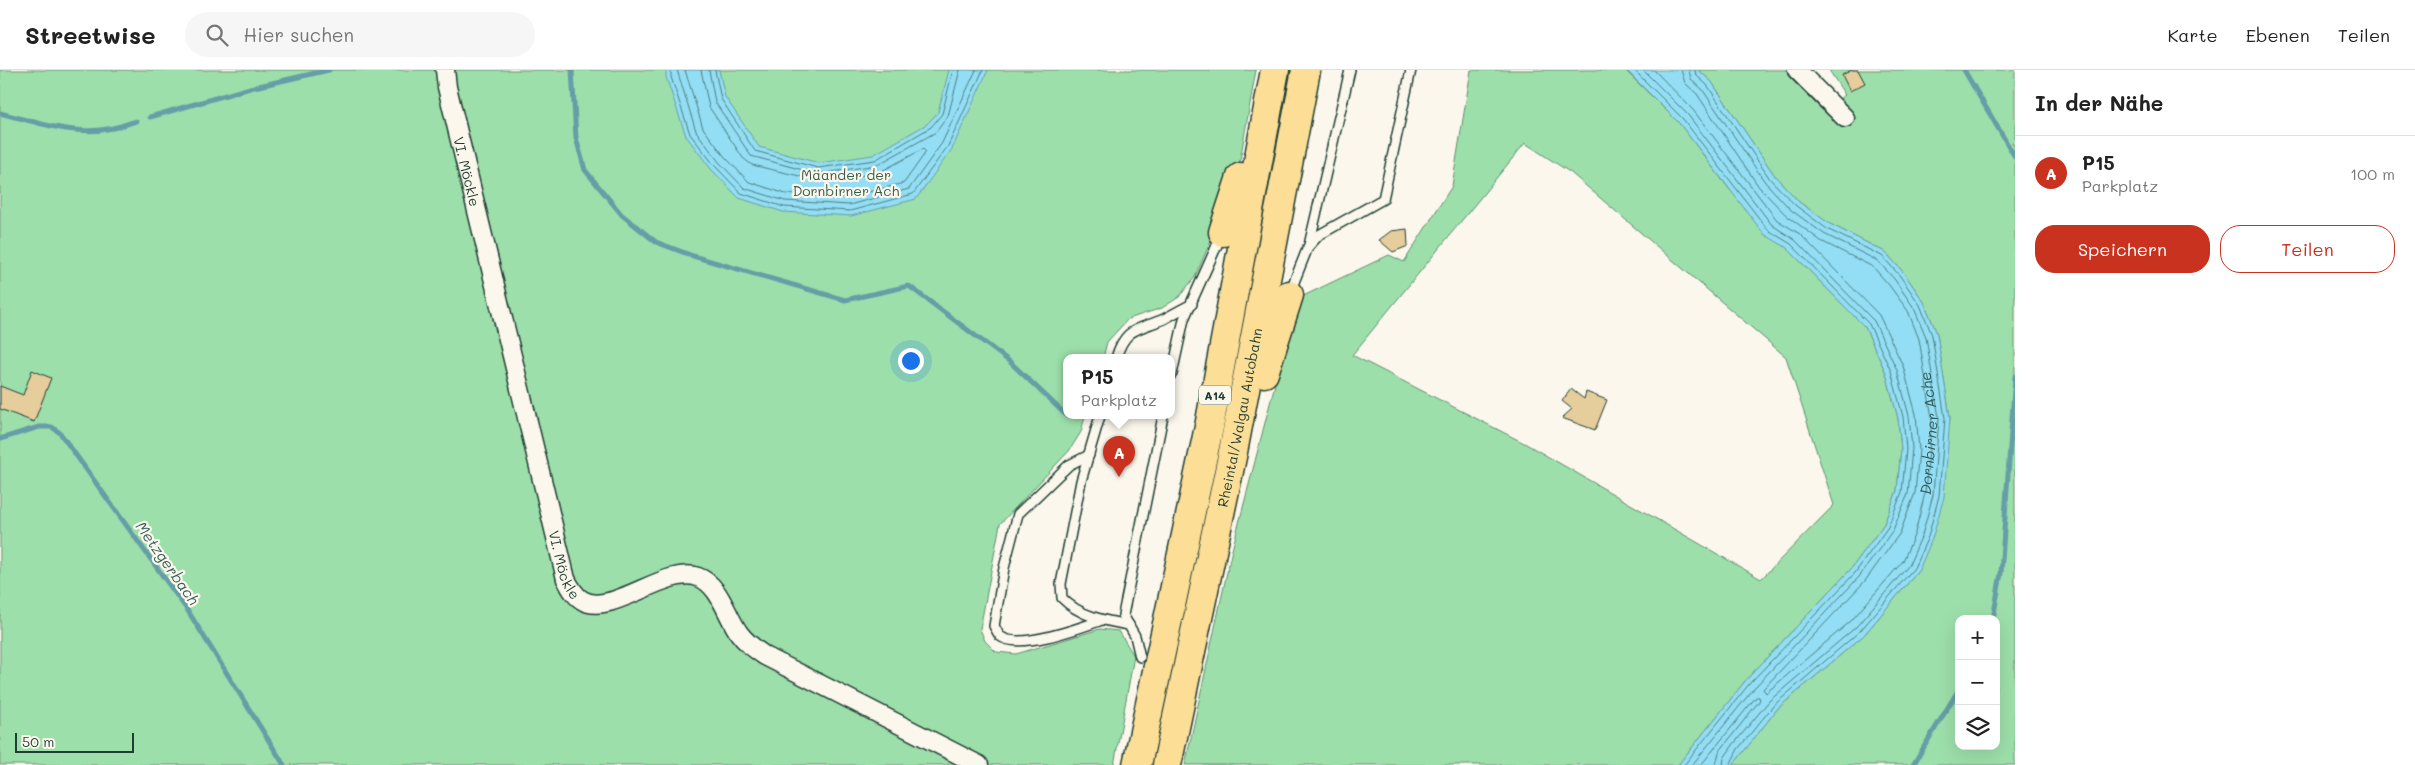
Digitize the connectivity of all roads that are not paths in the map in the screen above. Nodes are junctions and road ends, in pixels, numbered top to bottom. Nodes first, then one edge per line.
1 (445, 70) edge
2 (1306, 70) edge
3 (1350, 70) edge
4 (1411, 70) edge
5 (1798, 70) edge
6 (1273, 80) edge
7 (1845, 118) dead end
8 (1223, 232) joint
9 (1308, 247) junction
10 (1289, 295) joint
11 (1192, 304) junction
12 (1117, 354) edge
13 (1175, 360) edge
14 (1099, 419) edge
15 (1162, 419) edge
16 (1233, 452) junction
17 (1089, 455) junction
18 (1102, 620) junction
19 (1129, 625) junction
20 (1140, 657) joint
21 (979, 765) edge
22 (1135, 765) edge
23 (1167, 765) edge

1 - 21 street, VI. Möckle
2 - 16 highway, Rheintal/Walgau Autobahn / A14
3 - 9 lane
4 - 9 lane
5 - 7 street
6 - 8 highway
6 - 22 highway, Rheintal/Walgau Autobahn / A14
8 - 11 lane
9 - 10 lane
10 - 16 highway
11 - 12 lane
11 - 13 lane
14 - 17 lane
15 - 19 lane
16 - 23 highway, Rheintal/Walgau Autobahn / A14
17 - 18 lane
17 - 18 lane
18 - 19 lane
19 - 20 lane
20 - 22 highway

